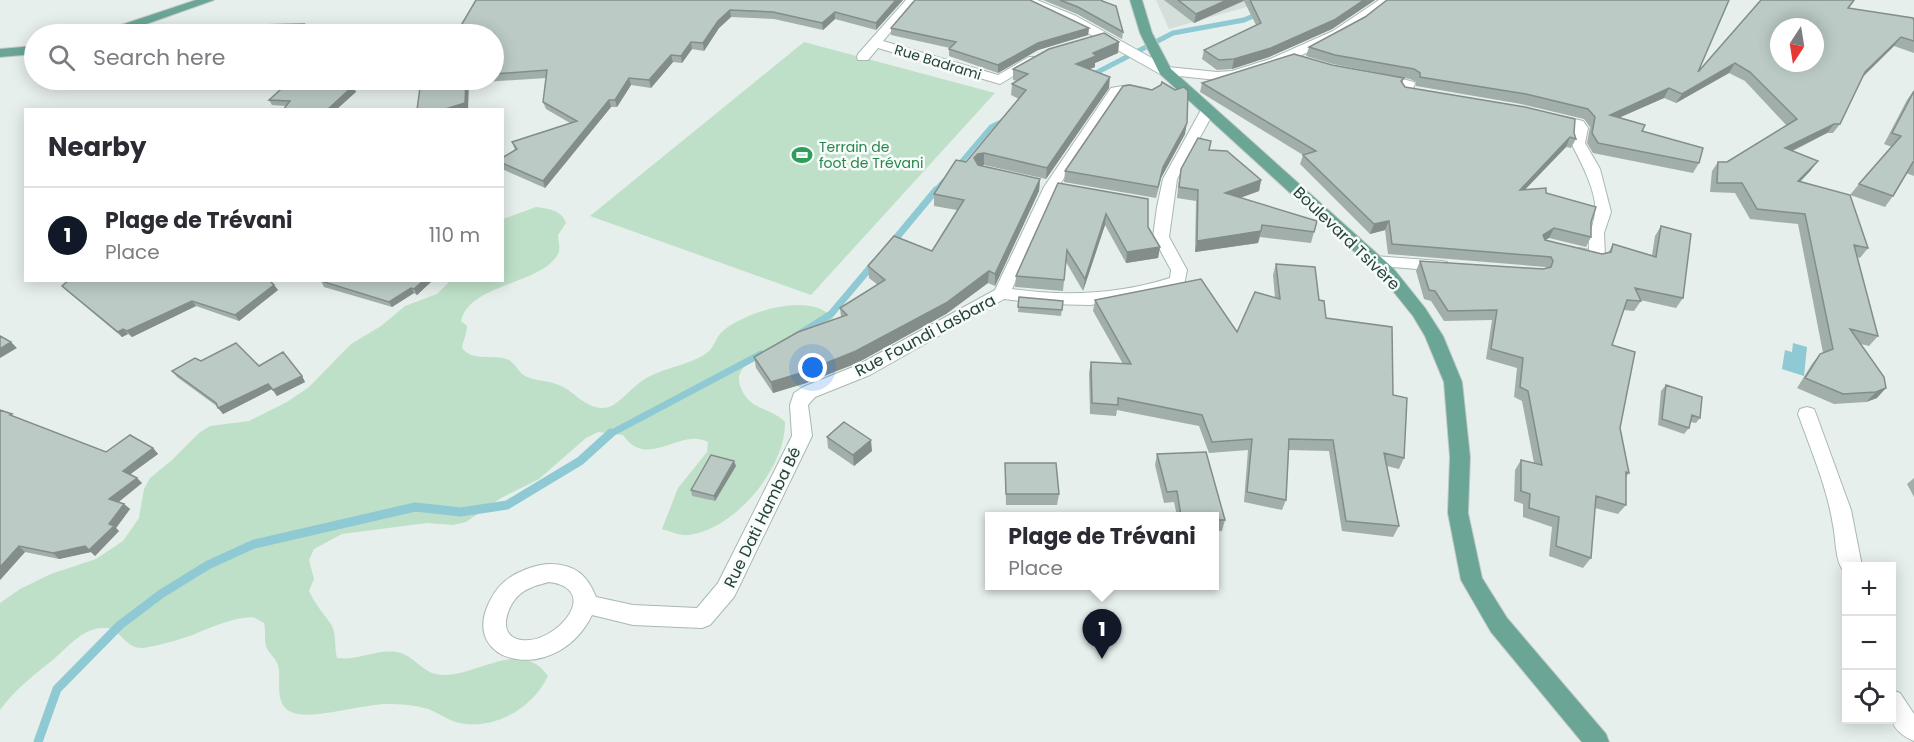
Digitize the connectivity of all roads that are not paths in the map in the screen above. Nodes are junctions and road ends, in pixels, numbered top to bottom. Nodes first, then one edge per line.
1 (199, 0) edge
2 (208, 0) edge
3 (912, 0) edge
4 (1027, 0) edge
5 (1136, 0) edge
6 (1386, 0) edge
7 (154, 20) junction
8 (141, 24) edge
9 (1104, 37) junction
10 (875, 43) junction
11 (1084, 43) edge
12 (24, 51) edge
13 (0, 53) edge
14 (1043, 55) edge
15 (1287, 56) junction
16 (863, 57) dead end
17 (1155, 62) junction
18 (1308, 62) edge
19 (1370, 75) edge
20 (1413, 92) edge
21 (1151, 94) edge
22 (1208, 110) junction
23 (1544, 116) edge
24 (1568, 250) edge
25 (1374, 261) junction
26 (1462, 268) edge
27 (1002, 293) junction
28 (801, 398) joint
29 (1807, 414) dead end
30 (1850, 562) edge
31 (585, 604) dead end
32 (1896, 708) edge
33 (1914, 729) edge
34 (1597, 742) edge

1 - 7 main road
2 - 7 main road
3 - 10 street, Rue Badrami
4 - 9 street
5 - 17 main road, Boulevard Tsivère
6 - 15 street
7 - 8 main road
9 - 11 street
9 - 17 street
10 - 14 street, Rue Badrami
10 - 16 street, Rue Badrami
12 - 13 main road
15 - 17 street
15 - 18 lane
17 - 22 main road, Boulevard Tsivère
19 - 20 lane
21 - 27 street, Rue Foundi Lasbara
22 - 25 main road, Boulevard Tsivère
22 - 27 street
23 - 24 street
25 - 26 street
25 - 34 main road, Boulevard Tsivère
27 - 28 street, Rue Foundi Lasbara
28 - 31 street, Rue Dati Hamba Bé
29 - 30 street
32 - 33 street

